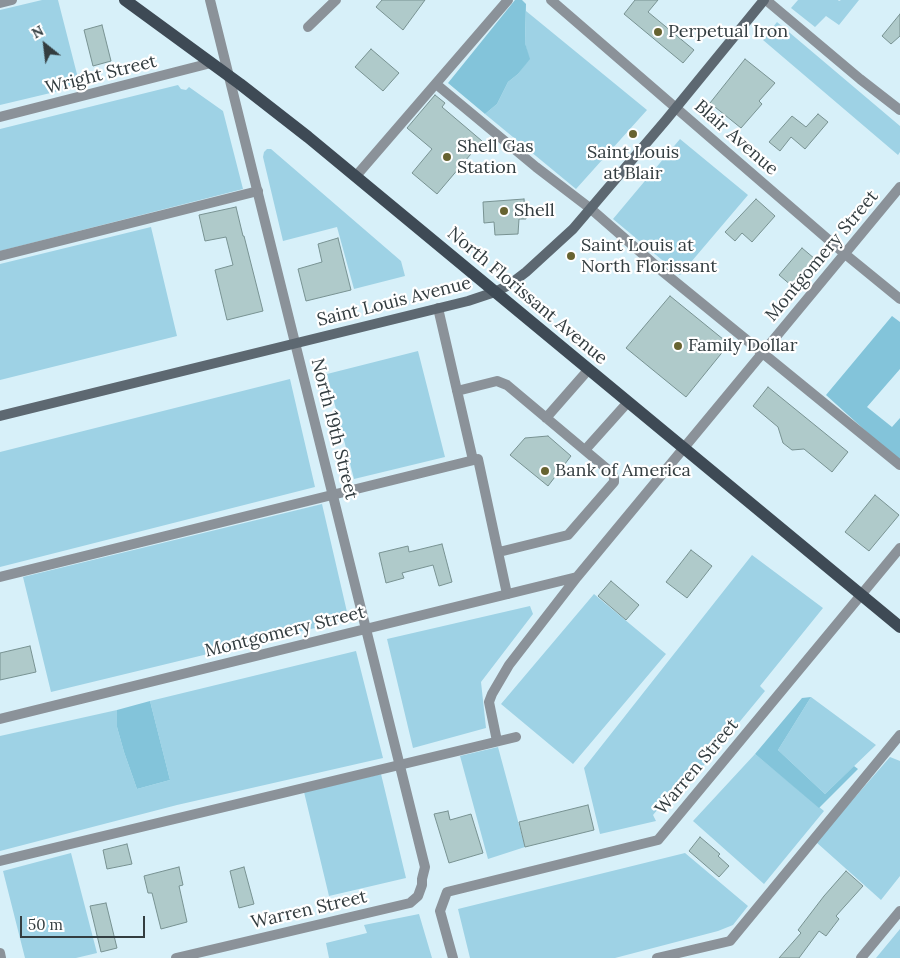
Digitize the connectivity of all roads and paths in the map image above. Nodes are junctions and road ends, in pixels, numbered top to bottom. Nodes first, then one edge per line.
1 (12, 0) edge
2 (124, 0) edge
3 (210, 0) edge
4 (336, 0) edge
5 (508, 0) edge
6 (550, 0) edge
7 (765, 0) edge
8 (0, 3) edge
9 (308, 27) dead end
10 (211, 63) junction
11 (230, 77) junction
12 (436, 84) junction
13 (676, 107) junction
14 (900, 110) edge
15 (0, 117) edge
16 (356, 176) junction
17 (900, 187) edge
18 (258, 191) junction
19 (591, 209) junction
20 (845, 254) junction
21 (0, 256) edge
22 (495, 292) junction
23 (900, 299) edge
24 (438, 308) junction
25 (296, 344) junction
26 (762, 354) junction
27 (589, 369) junction
28 (457, 391) junction
29 (628, 402) junction
30 (0, 416) edge
31 (546, 418) junction
32 (684, 448) junction
33 (585, 450) junction
34 (473, 460) junction
35 (900, 465) edge
36 (333, 494) junction
37 (900, 548) edge
38 (499, 552) junction
39 (0, 577) edge
40 (577, 577) junction
41 (507, 594) junction
42 (861, 595) junction
43 (900, 627) edge
44 (366, 629) junction
45 (0, 719) edge
46 (900, 735) edge
47 (516, 737) dead end
48 (497, 741) junction
49 (400, 765) junction
50 (0, 861) edge
51 (425, 867) joint
52 (900, 910) edge
53 (0, 953) edge
54 (1, 958) edge
55 (176, 958) edge
56 (453, 958) edge
57 (657, 958) edge
58 (861, 958) edge

1 - 8 street
2 - 10 main road, North Florissant Avenue
3 - 11 street, North 19th Street
4 - 9 street
5 - 12 street
6 - 13 street, Blair Avenue
7 - 13 street, Saint Louis Avenue
7 - 14 street
10 - 11 main road, North Florissant Avenue
10 - 15 street, Wright Street
11 - 16 main road, North Florissant Avenue
11 - 18 street, North 19th Street
12 - 16 street
12 - 19 street
13 - 19 street, Saint Louis Avenue
13 - 20 street, Blair Avenue
16 - 22 main road, North Florissant Avenue
17 - 20 street, Montgomery Street
18 - 21 street
18 - 25 street, North 19th Street
19 - 22 street, Saint Louis Avenue
19 - 26 street
20 - 23 street, Blair Avenue
20 - 26 street, Montgomery Street
22 - 24 street, Saint Louis Avenue
22 - 27 main road, North Florissant Avenue
24 - 25 street, Saint Louis Avenue
24 - 28 street
25 - 30 street, Saint Louis Avenue
25 - 36 street, North 19th Street
26 - 32 street, Montgomery Street
26 - 35 street
27 - 29 main road, North Florissant Avenue
27 - 31 street
28 - 31 street
28 - 34 street
29 - 32 main road, North Florissant Avenue
29 - 33 street
31 - 33 street
32 - 40 street, Montgomery Street
32 - 42 main road, North Florissant Avenue
33 - 38 street
34 - 36 street
34 - 38 street
36 - 39 street
36 - 44 street, North 19th Street
37 - 42 street, Warren Street
38 - 41 street
40 - 41 street, Montgomery Street
40 - 48 street, Montgomery Street
41 - 44 street, Montgomery Street
42 - 43 main road, North Florissant Avenue
42 - 56 street, Warren Street
44 - 45 street, Montgomery Street
44 - 49 street, North 19th Street
46 - 57 street
47 - 48 street
48 - 49 street
49 - 50 street
49 - 51 street, North 19th Street
51 - 55 street, Warren Street
52 - 58 street
53 - 54 street

